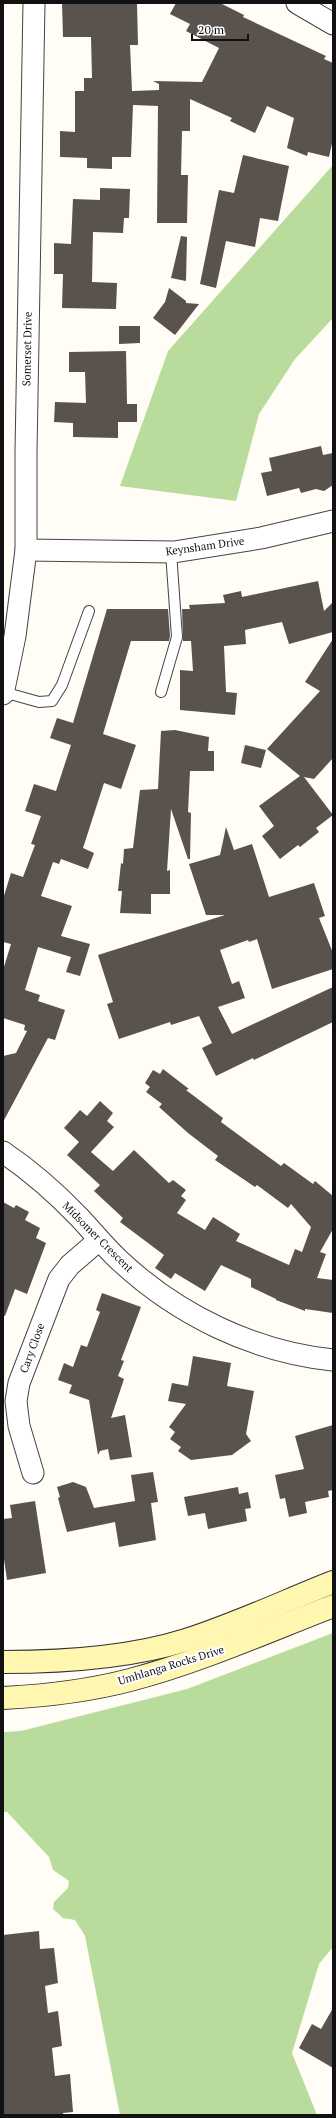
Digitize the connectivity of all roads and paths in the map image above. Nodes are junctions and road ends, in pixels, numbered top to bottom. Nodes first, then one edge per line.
1 (34, 3) edge
2 (297, 3) edge
3 (333, 24) edge
4 (333, 521) edge
5 (26, 550) junction
6 (171, 552) junction
7 (89, 611) dead end
8 (161, 692) dead end
9 (3, 693) edge
10 (3, 1152) edge
11 (99, 1240) junction
12 (333, 1360) edge
13 (33, 1473) dead end
14 (333, 1582) edge
15 (333, 1606) edge
16 (3, 1662) edge
17 (3, 1698) edge

1 - 5 street, Somerset Drive
2 - 3 street
4 - 6 street, Keynsham Drive
5 - 6 street, Keynsham Drive
5 - 9 street, Somerset Drive
6 - 8 lane
7 - 9 lane
10 - 11 street, Midsomer Crescent
11 - 12 street, Midsomer Crescent
11 - 13 street, Cary Close
14 - 16 main road, Umhlanga Rocks Drive
15 - 17 main road, Umhlanga Rocks Drive

